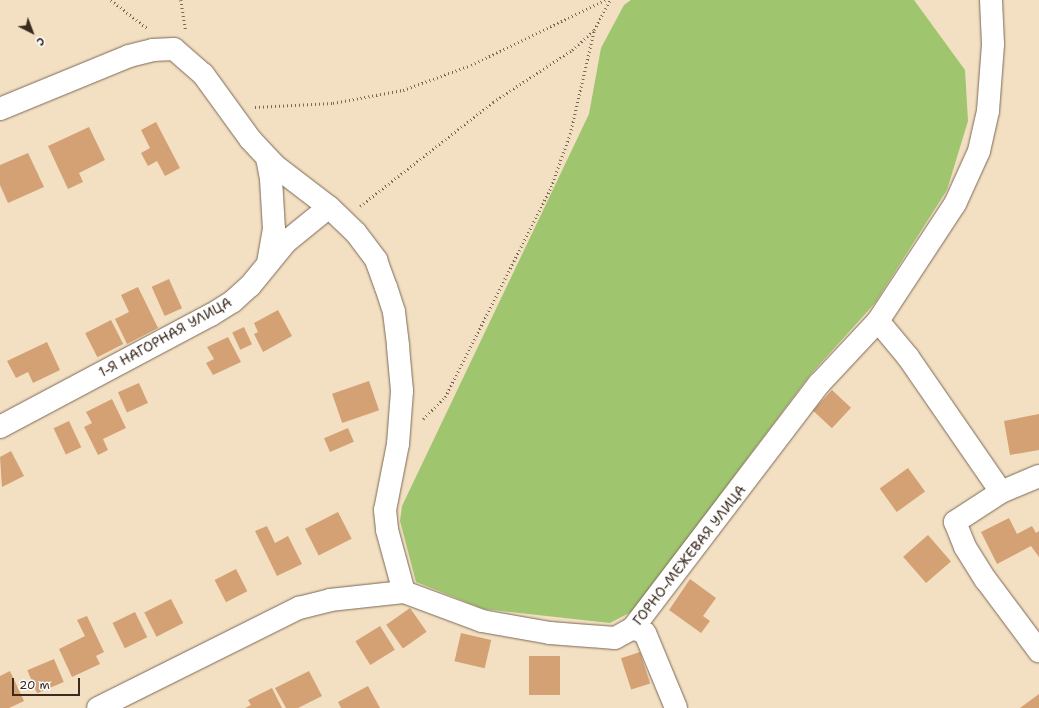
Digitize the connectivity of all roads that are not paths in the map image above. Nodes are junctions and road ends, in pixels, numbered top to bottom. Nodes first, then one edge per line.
1 (991, 0) edge
2 (0, 109) edge
3 (267, 158) junction
4 (335, 213) junction
5 (268, 262) junction
6 (878, 321) junction
7 (0, 427) edge
8 (1039, 476) edge
9 (1001, 492) junction
10 (404, 592) junction
11 (633, 628) junction
12 (1039, 651) edge
13 (98, 708) edge
14 (676, 708) edge

1 - 6 street, ГОРНО-МЕЖЕВАЯ УЛИЦА
2 - 3 street
3 - 4 street
3 - 5 street
4 - 5 street, 1-Я НАГОРНАЯ УЛИЦА
4 - 10 street
5 - 7 street, 1-Я НАГОРНАЯ УЛИЦА
6 - 9 street
6 - 11 street, ГОРНО-МЕЖЕВАЯ УЛИЦА
8 - 9 street
9 - 12 street
10 - 11 street, ГОРНО-МЕЖЕВАЯ УЛИЦА
10 - 13 street, ГОРНО-МЕЖЕВАЯ УЛИЦА
11 - 14 street

